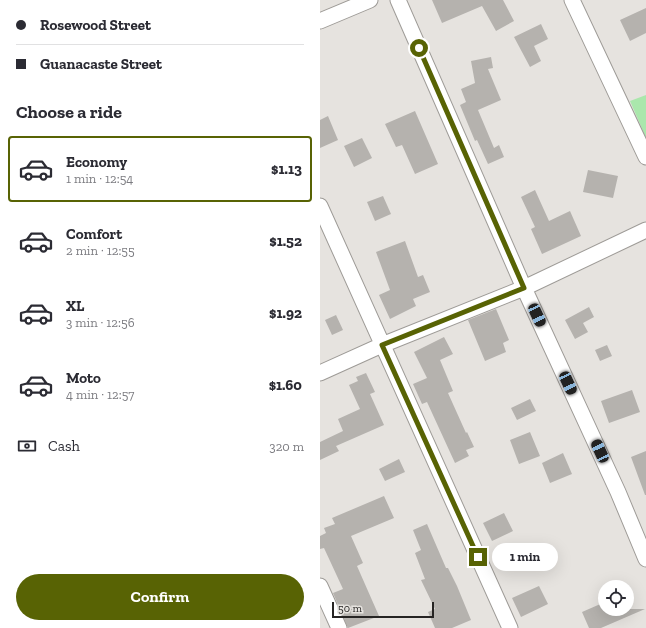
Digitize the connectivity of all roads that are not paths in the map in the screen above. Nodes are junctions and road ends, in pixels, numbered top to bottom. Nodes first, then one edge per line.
1 (370, 0) edge
2 (398, 0) edge
3 (572, 0) edge
4 (320, 20) edge
5 (646, 157) edge
6 (320, 206) edge
7 (646, 230) edge
8 (524, 288) junction
9 (382, 345) junction
10 (320, 373) edge
11 (646, 558) edge
12 (320, 586) edge
13 (339, 628) edge
14 (510, 628) edge

1 - 4 street
2 - 8 street
3 - 5 street
6 - 9 street
7 - 8 street
8 - 9 street
8 - 11 street
9 - 10 street
9 - 14 street
12 - 13 street

